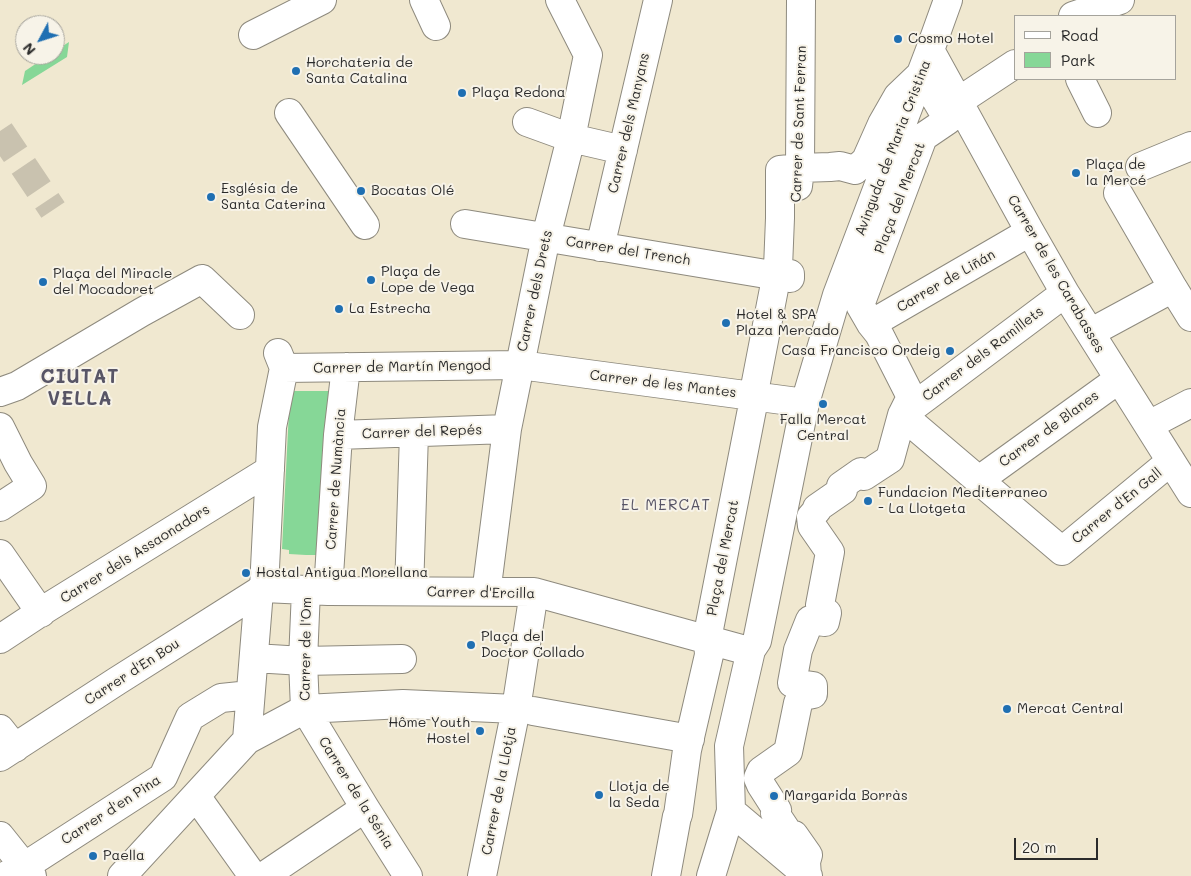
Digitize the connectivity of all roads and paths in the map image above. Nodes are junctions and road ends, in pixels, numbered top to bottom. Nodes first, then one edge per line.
1 (322, 0) edge
2 (424, 0) edge
3 (560, 0) edge
4 (658, 0) edge
5 (801, 0) edge
6 (948, 0) edge
7 (1120, 0) edge
8 (1076, 15) edge
9 (436, 26) dead end
10 (253, 35) dead end
11 (926, 62) junction
12 (1014, 65) edge
13 (1080, 80) edge
14 (965, 97) dead end
15 (289, 113) dead end
16 (1097, 113) dead end
17 (527, 122) dead end
18 (571, 138) junction
19 (1191, 146) edge
20 (623, 150) junction
21 (1140, 167) dead end
22 (800, 168) junction
23 (1118, 193) dead end
24 (465, 224) dead end
25 (365, 225) dead end
26 (546, 237) junction
27 (1021, 237) dead end
28 (600, 247) junction
29 (783, 276) junction
30 (1172, 288) junction
31 (1064, 293) junction
32 (240, 316) dead end
33 (1191, 317) edge
34 (871, 324) junction
35 (1099, 328) dead end
36 (520, 365) junction
37 (346, 367) junction
38 (1120, 380) junction
39 (0, 392) edge
40 (754, 396) junction
41 (805, 403) junction
42 (1191, 403) edge
43 (902, 415) junction
44 (1149, 425) junction
45 (0, 427) edge
46 (507, 429) junction
47 (414, 432) junction
48 (338, 435) junction
49 (1172, 461) junction
50 (270, 470) junction
51 (979, 480) junction
52 (1191, 493) edge
53 (0, 507) edge
54 (0, 554) edge
55 (262, 590) junction
56 (317, 590) junction
57 (410, 591) junction
58 (488, 591) junction
59 (534, 592) junction
60 (41, 612) junction
61 (0, 640) edge
62 (708, 640) junction
63 (751, 650) junction
64 (254, 658) junction
65 (402, 659) dead end
66 (303, 661) junction
67 (250, 695) junction
68 (305, 709) junction
69 (525, 710) junction
70 (690, 739) junction
71 (247, 740) junction
72 (5, 745) edge
73 (196, 796) junction
74 (365, 808) junction
75 (731, 811) junction
76 (0, 836) edge
77 (21, 873) edge
78 (483, 875) edge
79 (122, 876) edge
80 (253, 876) edge
81 (264, 876) edge
82 (408, 876) edge
83 (666, 876) edge
84 (711, 876) edge
85 (808, 876) edge

1 - 10 street
2 - 9 street
3 - 18 street, Carrer dels Drets
4 - 20 street, Carrer dels Manyans
5 - 22 street, Carrer de Sant Ferran
6 - 11 street, Avinguda de Maria Cristina
7 - 8 street
11 - 22 street
11 - 31 street, Carrer de les Carabasses
11 - 34 street, Plaça del Mercat
11 - 41 street, Avinguda de Maria Cristina
12 - 14 street
13 - 16 street
15 - 25 street
17 - 18 street
18 - 20 street
18 - 26 street, Carrer dels Drets
19 - 21 street
20 - 28 street, Carrer dels Manyans
22 - 29 street, Carrer de Sant Ferran
23 - 30 street
24 - 26 street, Carrer del Trench
26 - 28 street, Carrer del Trench
26 - 36 street, Carrer dels Drets
27 - 34 street, Carrer de Liñán
28 - 29 street, Carrer del Trench
29 - 40 street, Plaça del Mercat
30 - 33 street
30 - 35 street
31 - 38 street, Carrer de les Carabasses
31 - 43 street, Carrer dels Ramillets
32 - 39 street
34 - 43 street, Plaça del Mercat
36 - 37 street, Carrer de Martín Mengod
36 - 40 street, Carrer de les Mantes
36 - 46 street, Carrer dels Drets
37 - 48 street, Carrer de Numància
37 - 50 street, Carrer de Martín Mengod
38 - 44 street, Carrer de les Carabasses
38 - 51 street, Carrer de Blanes
40 - 41 street, Carrer de les Mantes
40 - 62 street, Plaça del Mercat
41 - 63 street
42 - 44 street
43 - 51 street
43 - 85 street, Plaça del Mercat
44 - 49 street, Carrer de les Carabasses
45 - 53 street
46 - 47 street, Carrer del Repés
46 - 58 street, Carrer dels Drets
47 - 48 street, Carrer del Repés
47 - 57 street
48 - 56 street, Carrer de Numància
49 - 51 street, Carrer d'En Gall
49 - 52 street, Carrer de les Carabasses
50 - 55 street
50 - 60 street, Carrer dels Assaonadors
54 - 60 street
55 - 56 street, Carrer d'Ercilla
55 - 64 street
55 - 72 street, Carrer d'En Bou
56 - 57 street, Carrer d'Ercilla
56 - 66 street, Carrer de l'Om
57 - 58 street, Carrer d'Ercilla
58 - 59 street, Carrer d'Ercilla
59 - 62 street, Carrer d'Ercilla
59 - 69 street
60 - 61 street, Carrer dels Assaonadors
62 - 63 street, Carrer d'Ercilla
62 - 70 street, Plaça del Mercat
63 - 75 street
64 - 66 street
64 - 67 street
65 - 66 street
66 - 68 street, Carrer de l'Om
67 - 71 street
67 - 77 street, Carrer d'en Pina
68 - 69 street
68 - 71 street
68 - 74 street, Carrer de la Sénia
69 - 70 street
69 - 78 street, Carrer de la Llotja
70 - 83 street, Plaça del Mercat
71 - 73 street
73 - 79 street
73 - 80 street
74 - 81 street
74 - 82 street, Carrer de la Sénia
75 - 84 street
75 - 85 street
76 - 77 street

